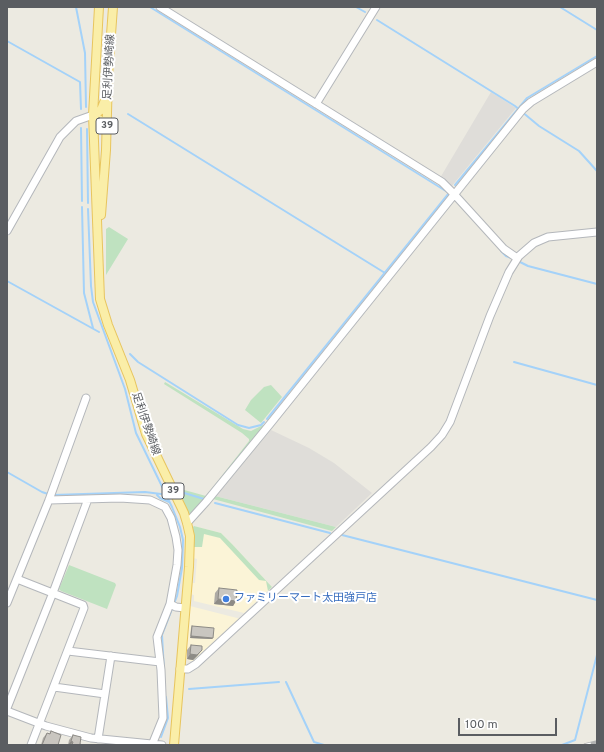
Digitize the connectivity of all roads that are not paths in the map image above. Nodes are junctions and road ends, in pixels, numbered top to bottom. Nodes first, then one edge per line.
1 (99, 7) edge
2 (113, 7) edge
3 (160, 7) edge
4 (376, 7) edge
5 (597, 62) edge
6 (108, 76) junction
7 (316, 104) junction
8 (93, 115) junction
9 (107, 128) junction
10 (454, 194) junction
11 (7, 231) edge
12 (597, 232) edge
13 (98, 246) junction
14 (517, 258) junction
15 (86, 398) dead end
16 (88, 499) junction
17 (48, 500) junction
18 (187, 523) junction
19 (17, 579) junction
20 (53, 593) junction
21 (8, 600) edge
22 (172, 605) junction
23 (185, 608) junction
24 (68, 651) junction
25 (111, 656) junction
26 (160, 662) junction
27 (180, 669) junction
28 (54, 687) junction
29 (105, 694) junction
30 (7, 710) edge
31 (40, 724) junction
32 (98, 739) junction
33 (31, 745) edge
34 (152, 745) edge
35 (162, 745) edge
36 (174, 745) edge

1 - 8 main road, 足利伊勢崎線 / 39
2 - 6 main road, 足利伊勢崎線 / 39
3 - 7 street
4 - 7 street
5 - 10 street
6 - 8 main road
6 - 9 main road, 足利伊勢崎線 / 39
7 - 10 street
8 - 9 main road
8 - 11 street
8 - 13 main road, 足利伊勢崎線 / 39
9 - 13 main road, 足利伊勢崎線 / 39
10 - 14 street
10 - 18 street
12 - 14 street
13 - 18 main road, 足利伊勢崎線 / 39
14 - 27 street
15 - 17 street
16 - 17 street
16 - 20 street
16 - 22 street
17 - 19 street
18 - 23 main road, 足利伊勢崎線 / 39
19 - 20 street
19 - 21 street
20 - 24 street
20 - 30 street
22 - 23 street
22 - 26 street
23 - 27 main road, 足利伊勢崎線 / 39
24 - 25 street
24 - 28 street
25 - 26 street
25 - 29 street
26 - 34 street
27 - 36 main road, 足利伊勢崎線 / 39
28 - 29 street
28 - 31 street
29 - 32 street
30 - 31 street
31 - 32 street
31 - 33 street
32 - 34 street
34 - 35 street

